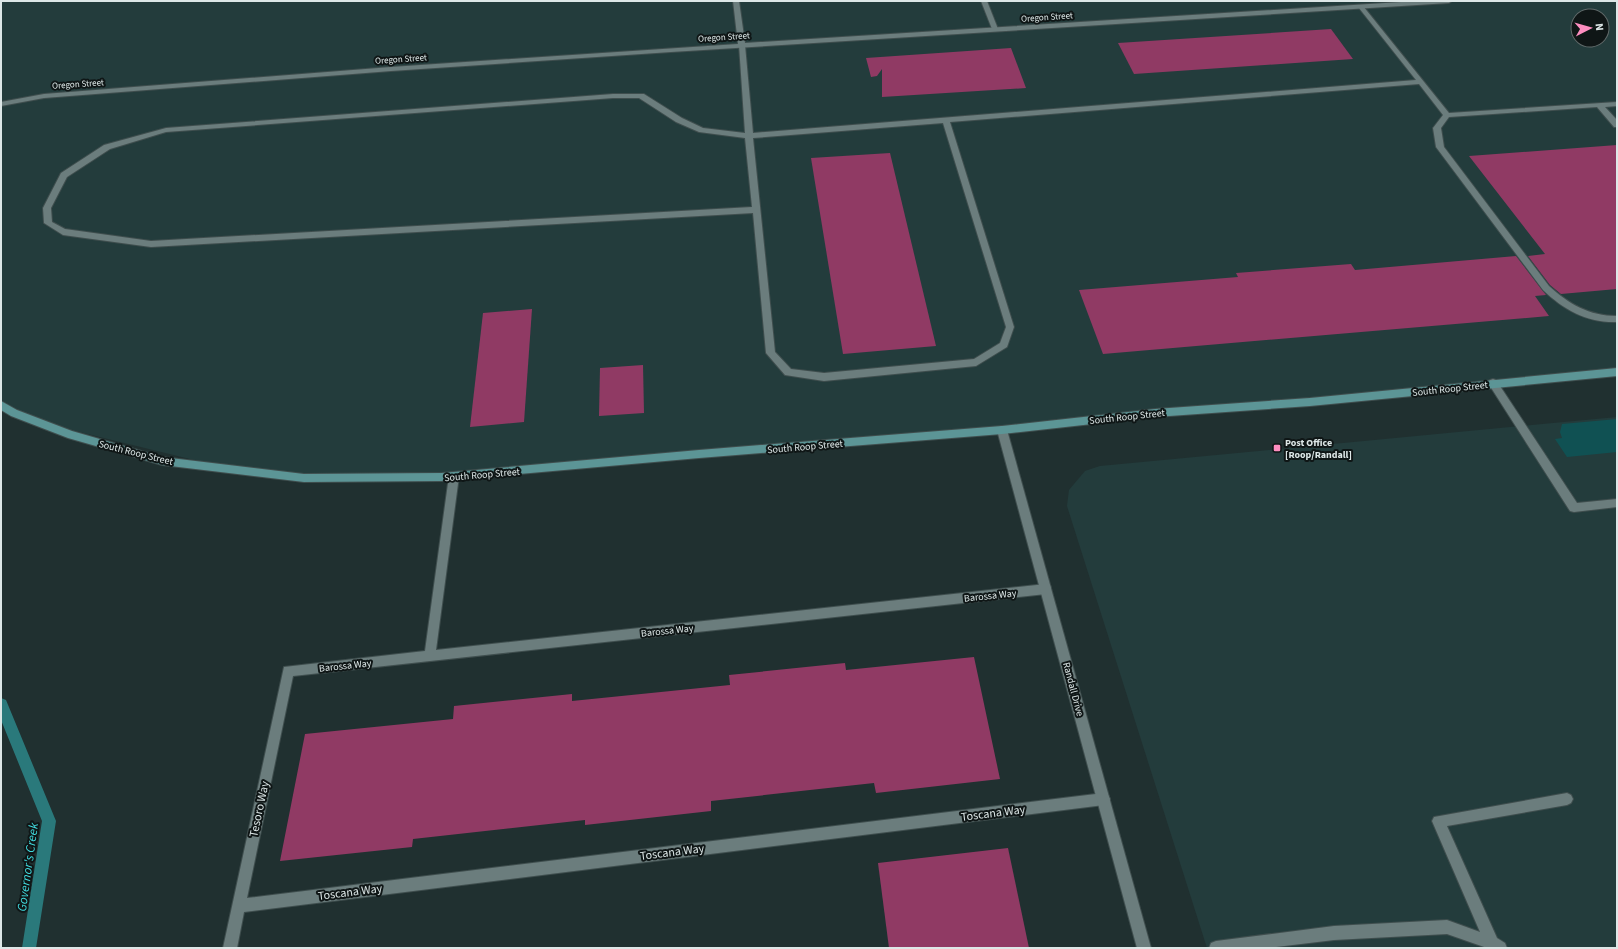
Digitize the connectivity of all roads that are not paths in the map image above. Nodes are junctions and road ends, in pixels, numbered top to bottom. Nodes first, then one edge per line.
1 (736, 1) edge
2 (984, 1) edge
3 (1449, 1) edge
4 (1361, 6) junction
5 (995, 29) junction
6 (742, 45) junction
7 (1421, 82) junction
8 (1, 104) edge
9 (1617, 104) edge
10 (1599, 105) junction
11 (1446, 115) junction
12 (946, 120) junction
13 (1617, 124) edge
14 (749, 136) junction
15 (756, 210) junction
16 (1617, 319) edge
17 (1617, 372) edge
18 (1493, 383) junction
19 (1, 405) edge
20 (1002, 430) junction
21 (454, 476) junction
22 (1617, 503) edge
23 (1046, 589) junction
24 (430, 656) junction
25 (288, 671) joint
26 (1104, 799) junction
27 (1567, 799) dead end
28 (239, 906) junction
29 (1496, 946) edge
30 (230, 948) edge
31 (1144, 948) edge
32 (1216, 948) edge

1 - 6 street
2 - 5 street
3 - 4 street, Oregon Street
4 - 5 street, Oregon Street
4 - 7 street
5 - 6 street, Oregon Street
6 - 8 street, Oregon Street
6 - 14 street
7 - 11 street
7 - 12 street
9 - 10 street
10 - 11 street
10 - 13 street
11 - 16 street
12 - 14 street
12 - 15 street
14 - 15 street
14 - 15 street
17 - 18 street, South Roop Street
18 - 20 street, South Roop Street
18 - 22 street
19 - 21 street, South Roop Street
20 - 21 street, South Roop Street
20 - 23 street, Randall Drive
21 - 24 street
23 - 24 street, Barossa Way
23 - 26 street, Randall Drive
24 - 25 street, Barossa Way
25 - 28 street, Tesoro Way
26 - 28 street, Toscana Way
26 - 31 street, Randall Drive
27 - 29 street
28 - 30 street, Tesoro Way
29 - 32 street

